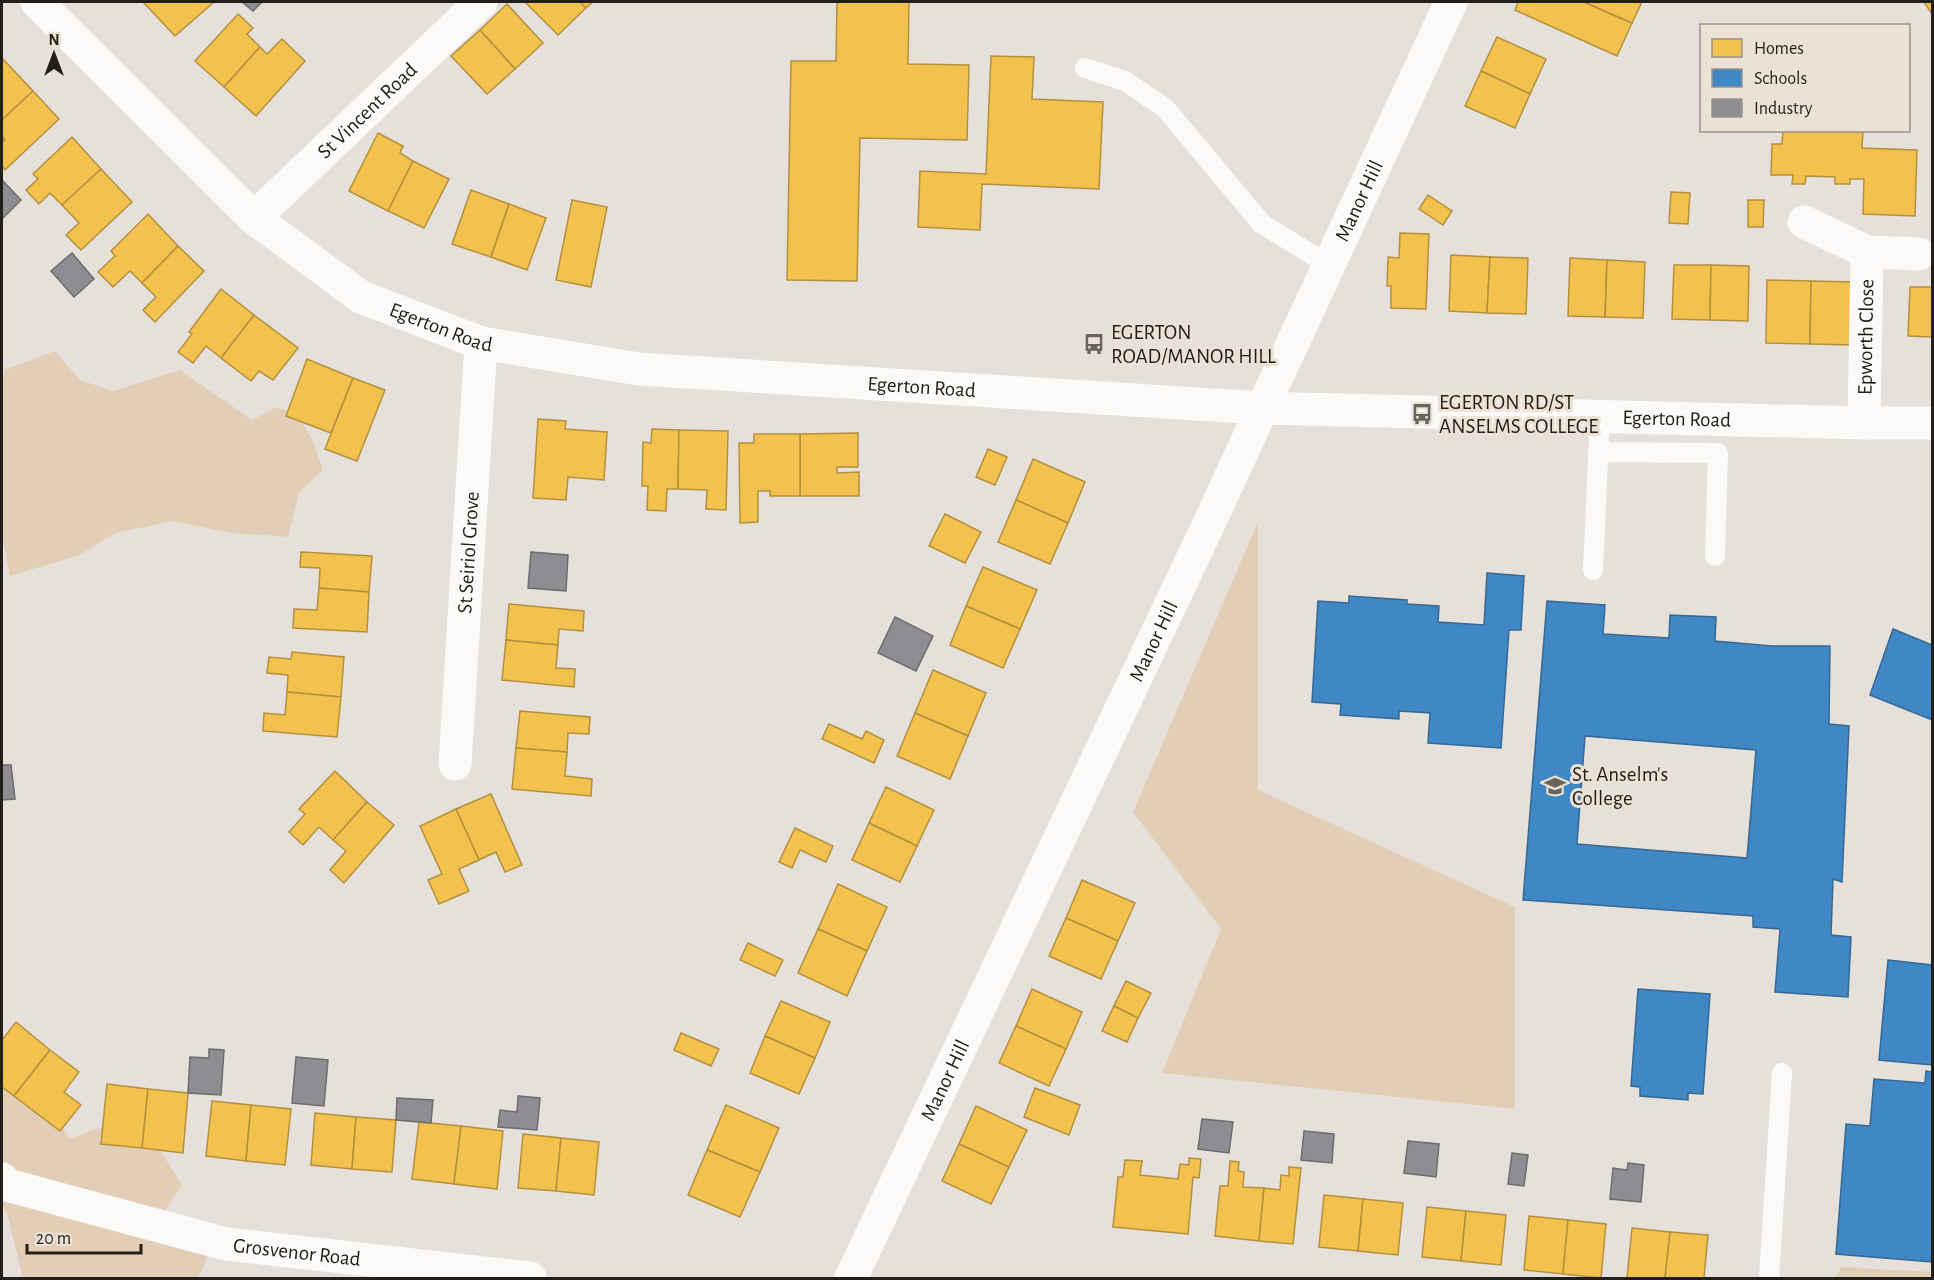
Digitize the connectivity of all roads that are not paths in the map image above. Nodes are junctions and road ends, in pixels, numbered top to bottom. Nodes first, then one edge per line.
1 (37, 2) edge
2 (481, 2) edge
3 (1451, 2) edge
4 (1085, 68) dead end
5 (254, 218) junction
6 (1804, 222) dead end
7 (1867, 252) junction
8 (1919, 254) dead end
9 (1329, 265) junction
10 (482, 343) junction
11 (1262, 408) junction
12 (1600, 417) junction
13 (1864, 423) junction
14 (1932, 423) edge
15 (1598, 452) junction
16 (1715, 556) dead end
17 (1593, 570) dead end
18 (455, 764) dead end
19 (1782, 1073) dead end
20 (2, 1179) edge
21 (530, 1278) edge
22 (851, 1278) edge
23 (1768, 1278) edge

1 - 5 street, Egerton Road
2 - 5 street, St Vincent Road
3 - 9 street, Manor Hill
4 - 9 lane
5 - 10 street, Egerton Road
6 - 7 street, Epworth Close
7 - 8 street, Epworth Close
7 - 13 street, Epworth Close
9 - 11 street, Manor Hill
10 - 11 street, Egerton Road
10 - 18 street, St Seiriol Grove
11 - 12 street, Egerton Road
11 - 22 street, Manor Hill
12 - 13 street, Egerton Road
12 - 15 lane
13 - 14 street, Egerton Road
15 - 16 lane
15 - 17 lane
19 - 23 lane
20 - 21 street, Grosvenor Road

